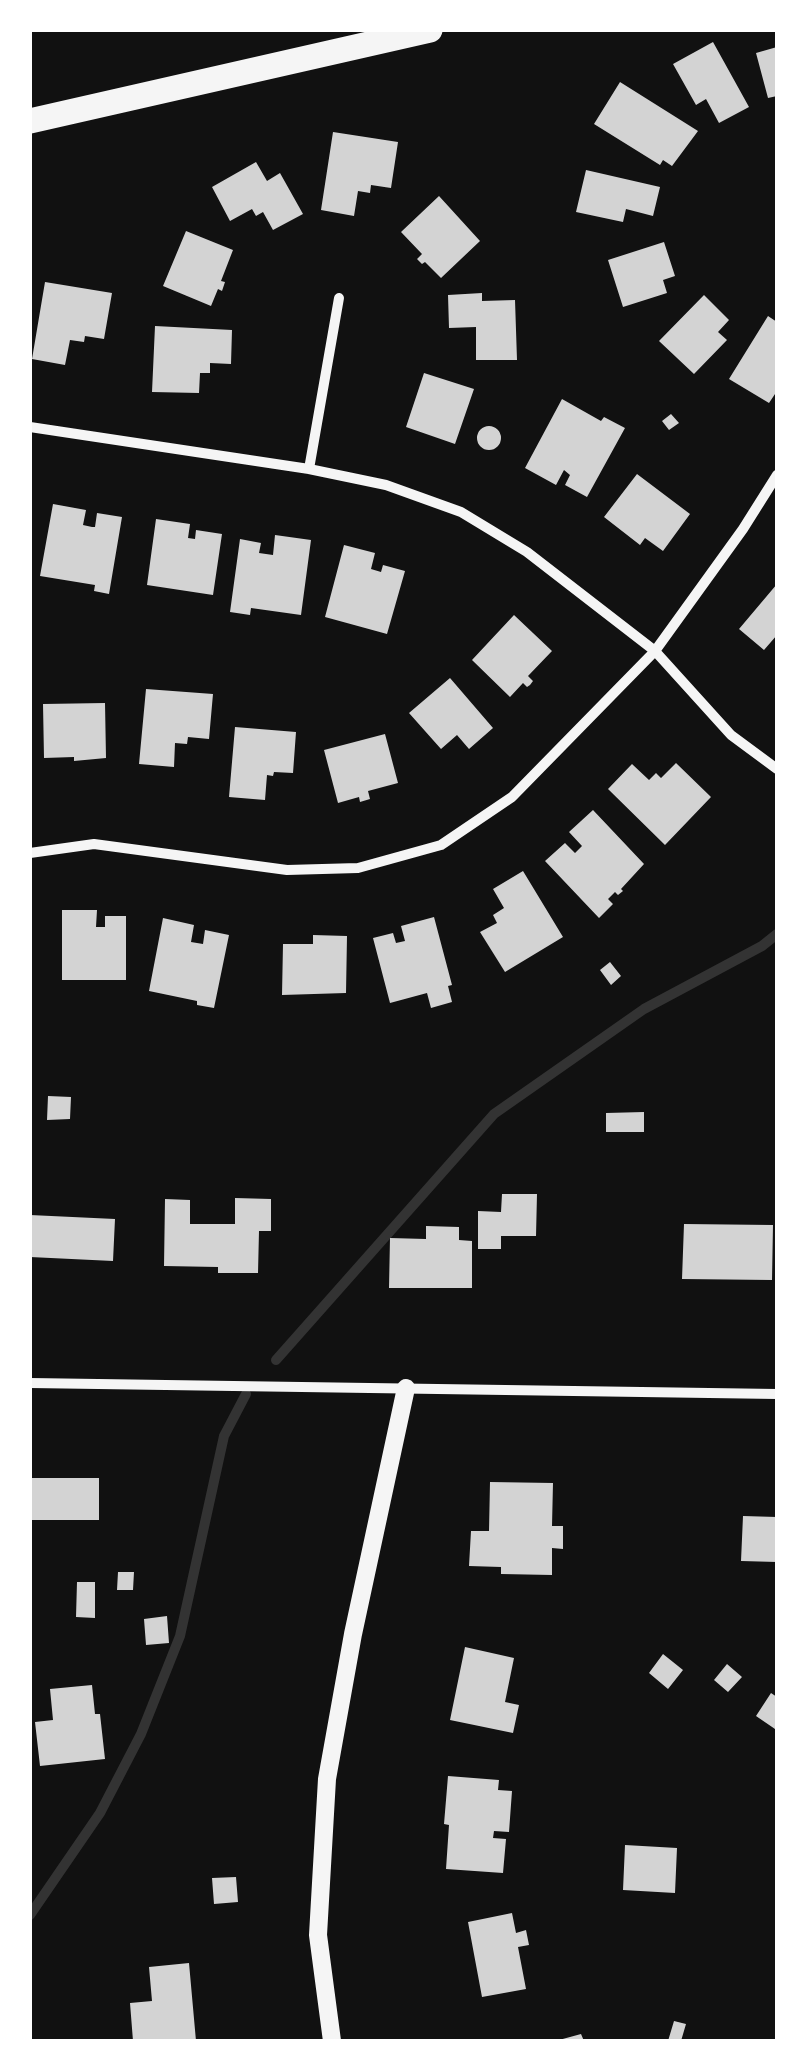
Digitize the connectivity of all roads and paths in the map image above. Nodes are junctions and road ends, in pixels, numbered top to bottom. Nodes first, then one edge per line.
1 (430, 30) edge
2 (30, 121) edge
3 (340, 298) dead end
4 (30, 427) edge
5 (310, 469) junction
6 (777, 475) edge
7 (655, 651) junction
8 (777, 768) edge
9 (30, 852) edge
10 (30, 1382) edge
11 (406, 1388) junction
12 (777, 1394) edge
13 (332, 2041) edge

1 - 2 main road
3 - 5 street
4 - 5 street
5 - 7 street
6 - 7 street
7 - 8 street
7 - 9 street
10 - 11 street
11 - 12 street
11 - 13 street

